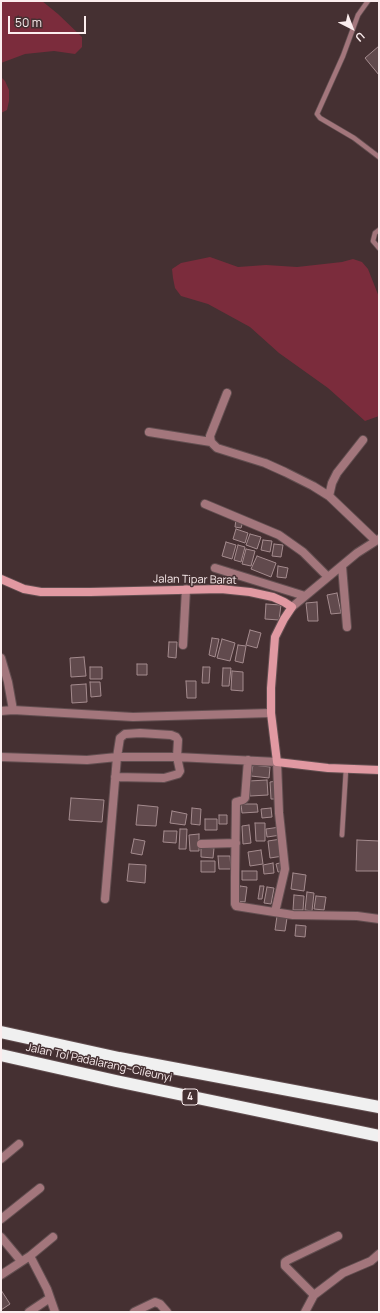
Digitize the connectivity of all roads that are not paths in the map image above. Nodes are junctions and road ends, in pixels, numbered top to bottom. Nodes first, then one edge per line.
1 (368, 1) edge
2 (379, 157) edge
3 (379, 230) edge
4 (379, 248) edge
5 (227, 394) dead end
6 (149, 432) dead end
7 (363, 440) dead end
8 (211, 442) junction
9 (329, 496) junction
10 (205, 504) dead end
11 (377, 539) edge
12 (342, 566) junction
13 (215, 568) dead end
14 (328, 577) junction
15 (1, 579) edge
16 (186, 589) junction
17 (305, 596) junction
18 (292, 606) junction
19 (347, 627) dead end
20 (182, 645) dead end
21 (1, 658) edge
22 (13, 710) junction
23 (1, 711) edge
24 (271, 713) junction
25 (1, 757) edge
26 (117, 757) junction
27 (177, 757) junction
28 (248, 760) junction
29 (278, 762) junction
30 (346, 769) junction
31 (379, 770) edge
32 (115, 777) junction
33 (342, 835) dead end
34 (236, 843) junction
35 (201, 844) dead end
36 (105, 899) dead end
37 (275, 912) junction
38 (379, 919) edge
39 (1, 1032) edge
40 (1, 1055) edge
41 (379, 1107) edge
42 (379, 1136) edge
43 (19, 1144) dead end
44 (1, 1159) edge
45 (40, 1188) dead end
46 (1, 1220) edge
47 (1, 1236) edge
48 (338, 1236) dead end
49 (53, 1237) dead end
50 (379, 1254) edge
51 (30, 1256) junction
52 (21, 1262) junction
53 (1, 1275) edge
54 (314, 1295) junction
55 (50, 1298) junction
56 (29, 1312) edge
57 (55, 1312) edge
58 (134, 1312) edge
59 (167, 1312) edge
60 (305, 1312) edge

1 - 2 lane
3 - 4 lane
5 - 8 street
6 - 8 street
7 - 9 street
8 - 9 street
9 - 11 street
10 - 14 street
11 - 12 street
12 - 14 street
12 - 19 street
13 - 17 street
14 - 17 street
15 - 16 street, Jalan Tipar Barat
16 - 18 street, Jalan Tipar Barat
16 - 20 street
17 - 18 street
18 - 24 street
21 - 22 street
22 - 23 street
22 - 24 street
24 - 29 street
25 - 26 street
26 - 27 street
26 - 27 street
26 - 32 street
27 - 28 street
27 - 32 street
28 - 29 street
28 - 34 street
29 - 30 street
29 - 37 street
30 - 31 street
30 - 33 lane
32 - 36 street
34 - 35 street
34 - 37 street
37 - 38 street
39 - 41 highway, Jalan Tol Padalarang–Cileunyi / 4
40 - 42 highway, Jalan Tol Padalarang–Cileunyi / 4
43 - 44 street
45 - 46 street
47 - 52 street
48 - 54 street
49 - 51 street
50 - 54 street
51 - 52 street
51 - 55 street
52 - 53 street
54 - 60 street
55 - 56 street
55 - 57 street
58 - 59 street

